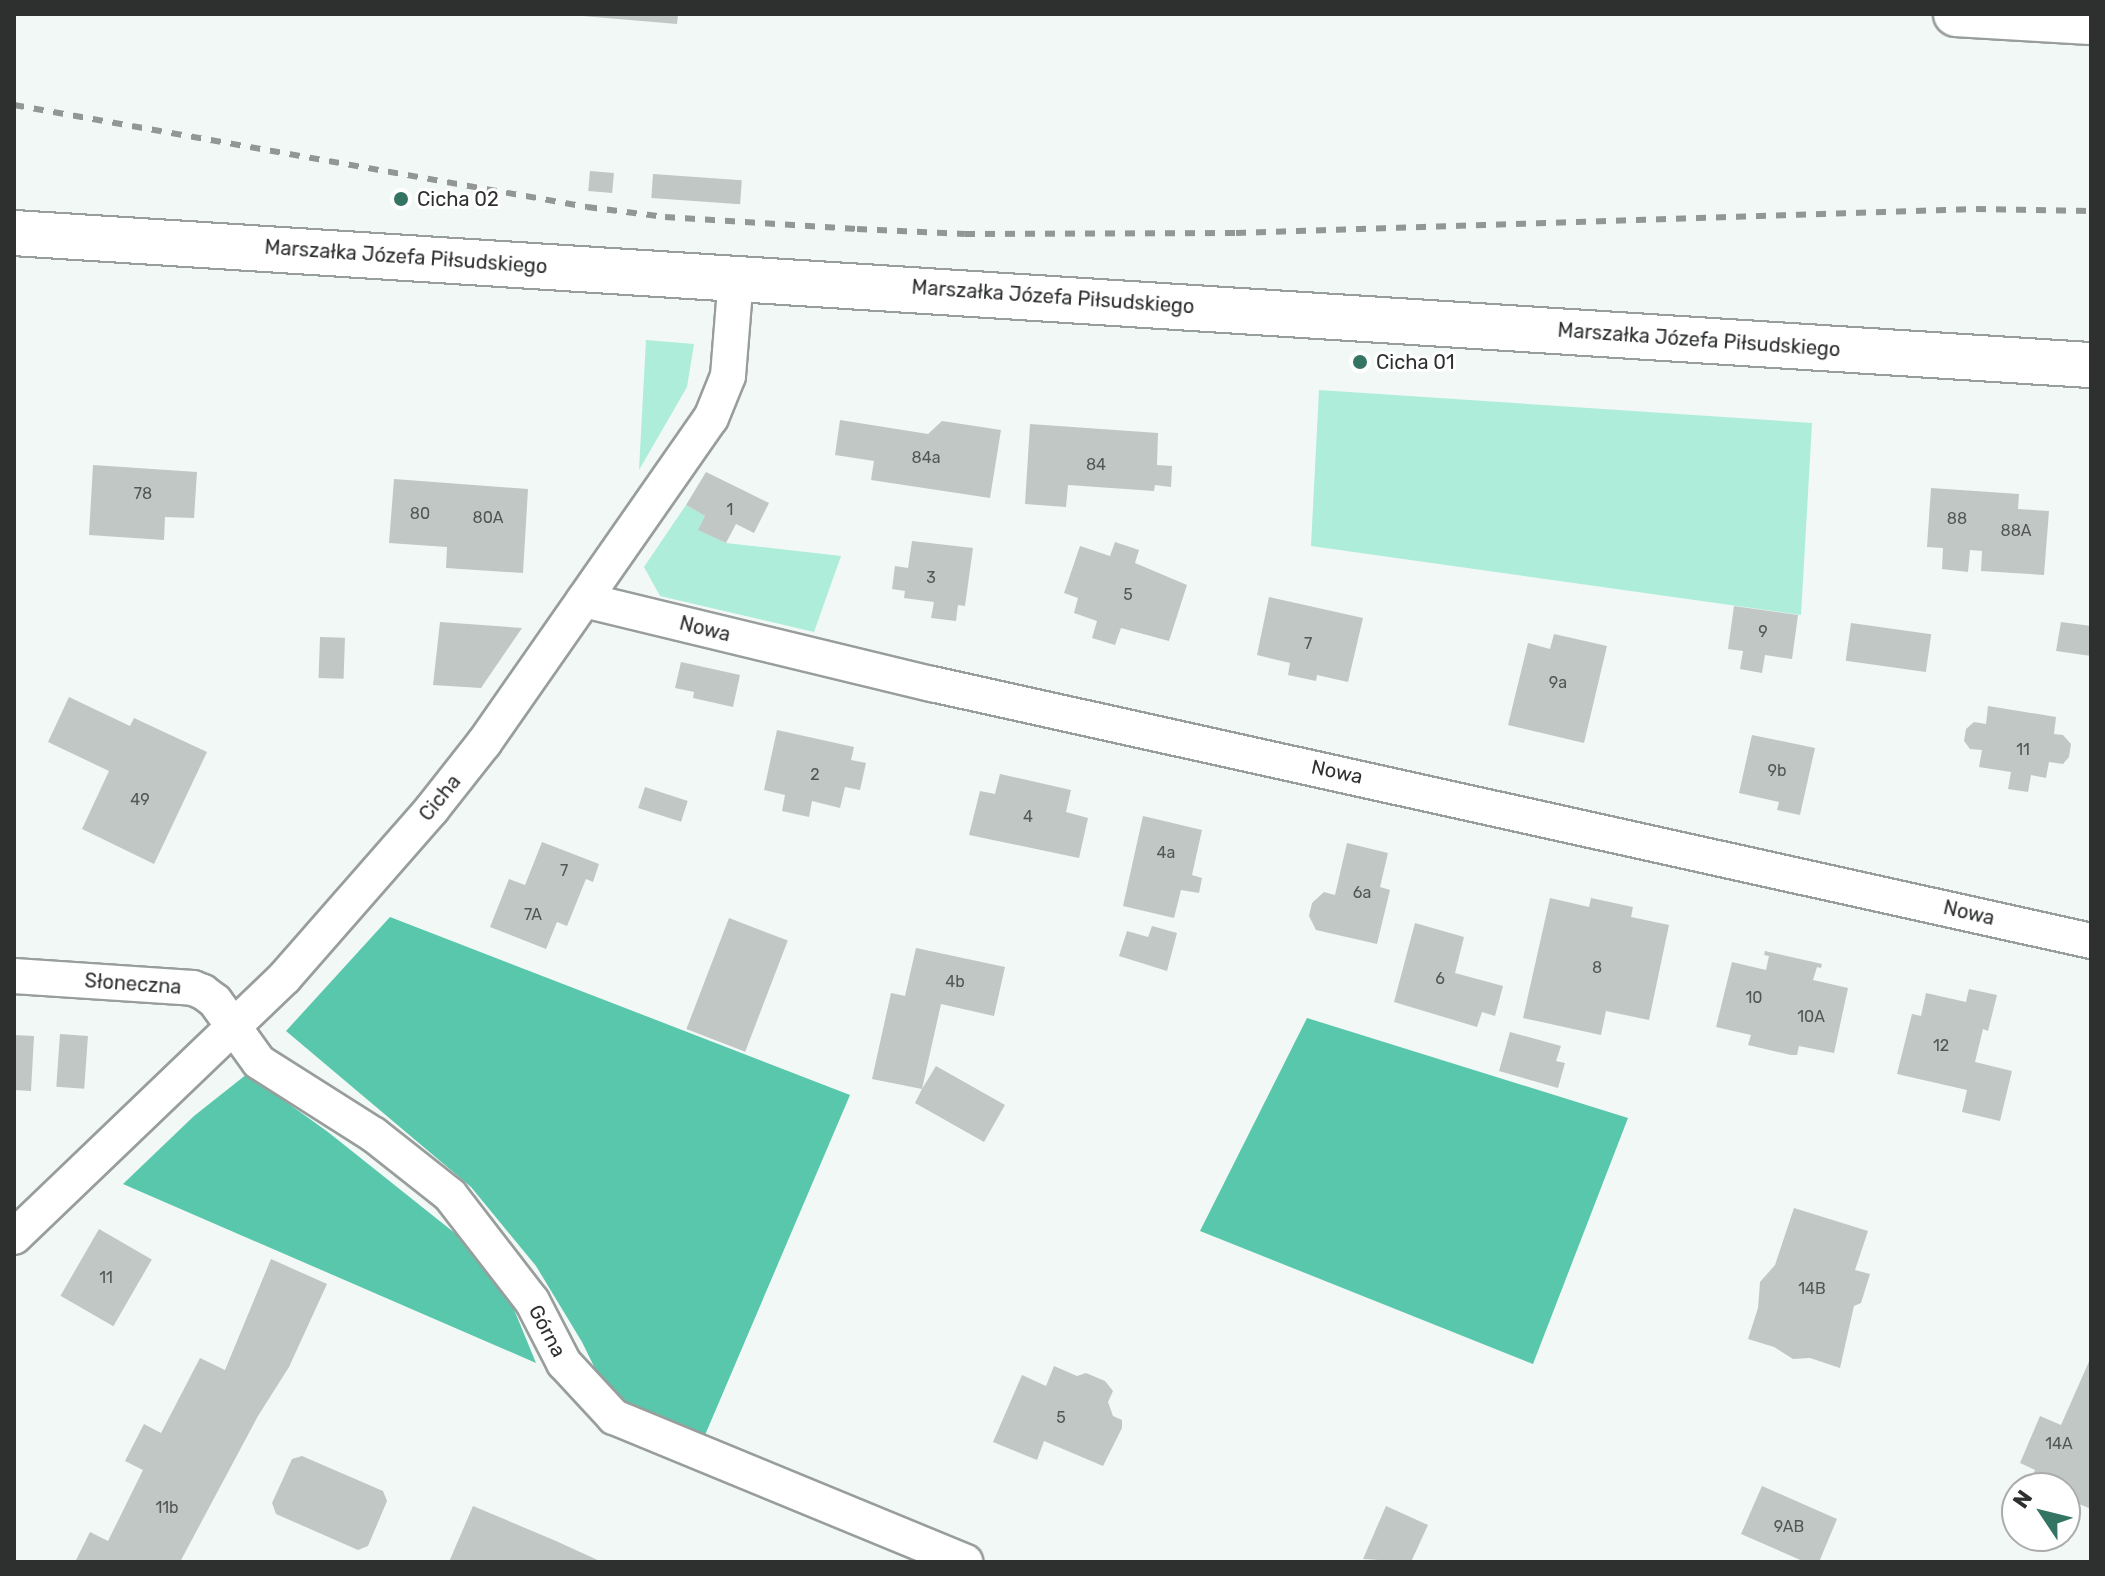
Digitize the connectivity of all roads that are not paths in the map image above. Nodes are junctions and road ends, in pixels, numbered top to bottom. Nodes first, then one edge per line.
1 (1956, 14) edge
2 (2091, 22) edge
3 (14, 233) edge
4 (736, 276) junction
5 (2091, 365) edge
6 (584, 600) junction
7 (2091, 941) edge
8 (14, 976) edge
9 (234, 1028) junction
10 (14, 1237) edge
11 (965, 1562) edge

1 - 2 main road
3 - 4 main road, Marszałka Józefa Piłsudskiego
4 - 5 main road, Marszałka Józefa Piłsudskiego
4 - 6 street, Cicha
6 - 7 street, Nowa
6 - 9 street, Cicha
8 - 9 street, Słoneczna
9 - 10 street, Cicha
9 - 11 street, Górna

